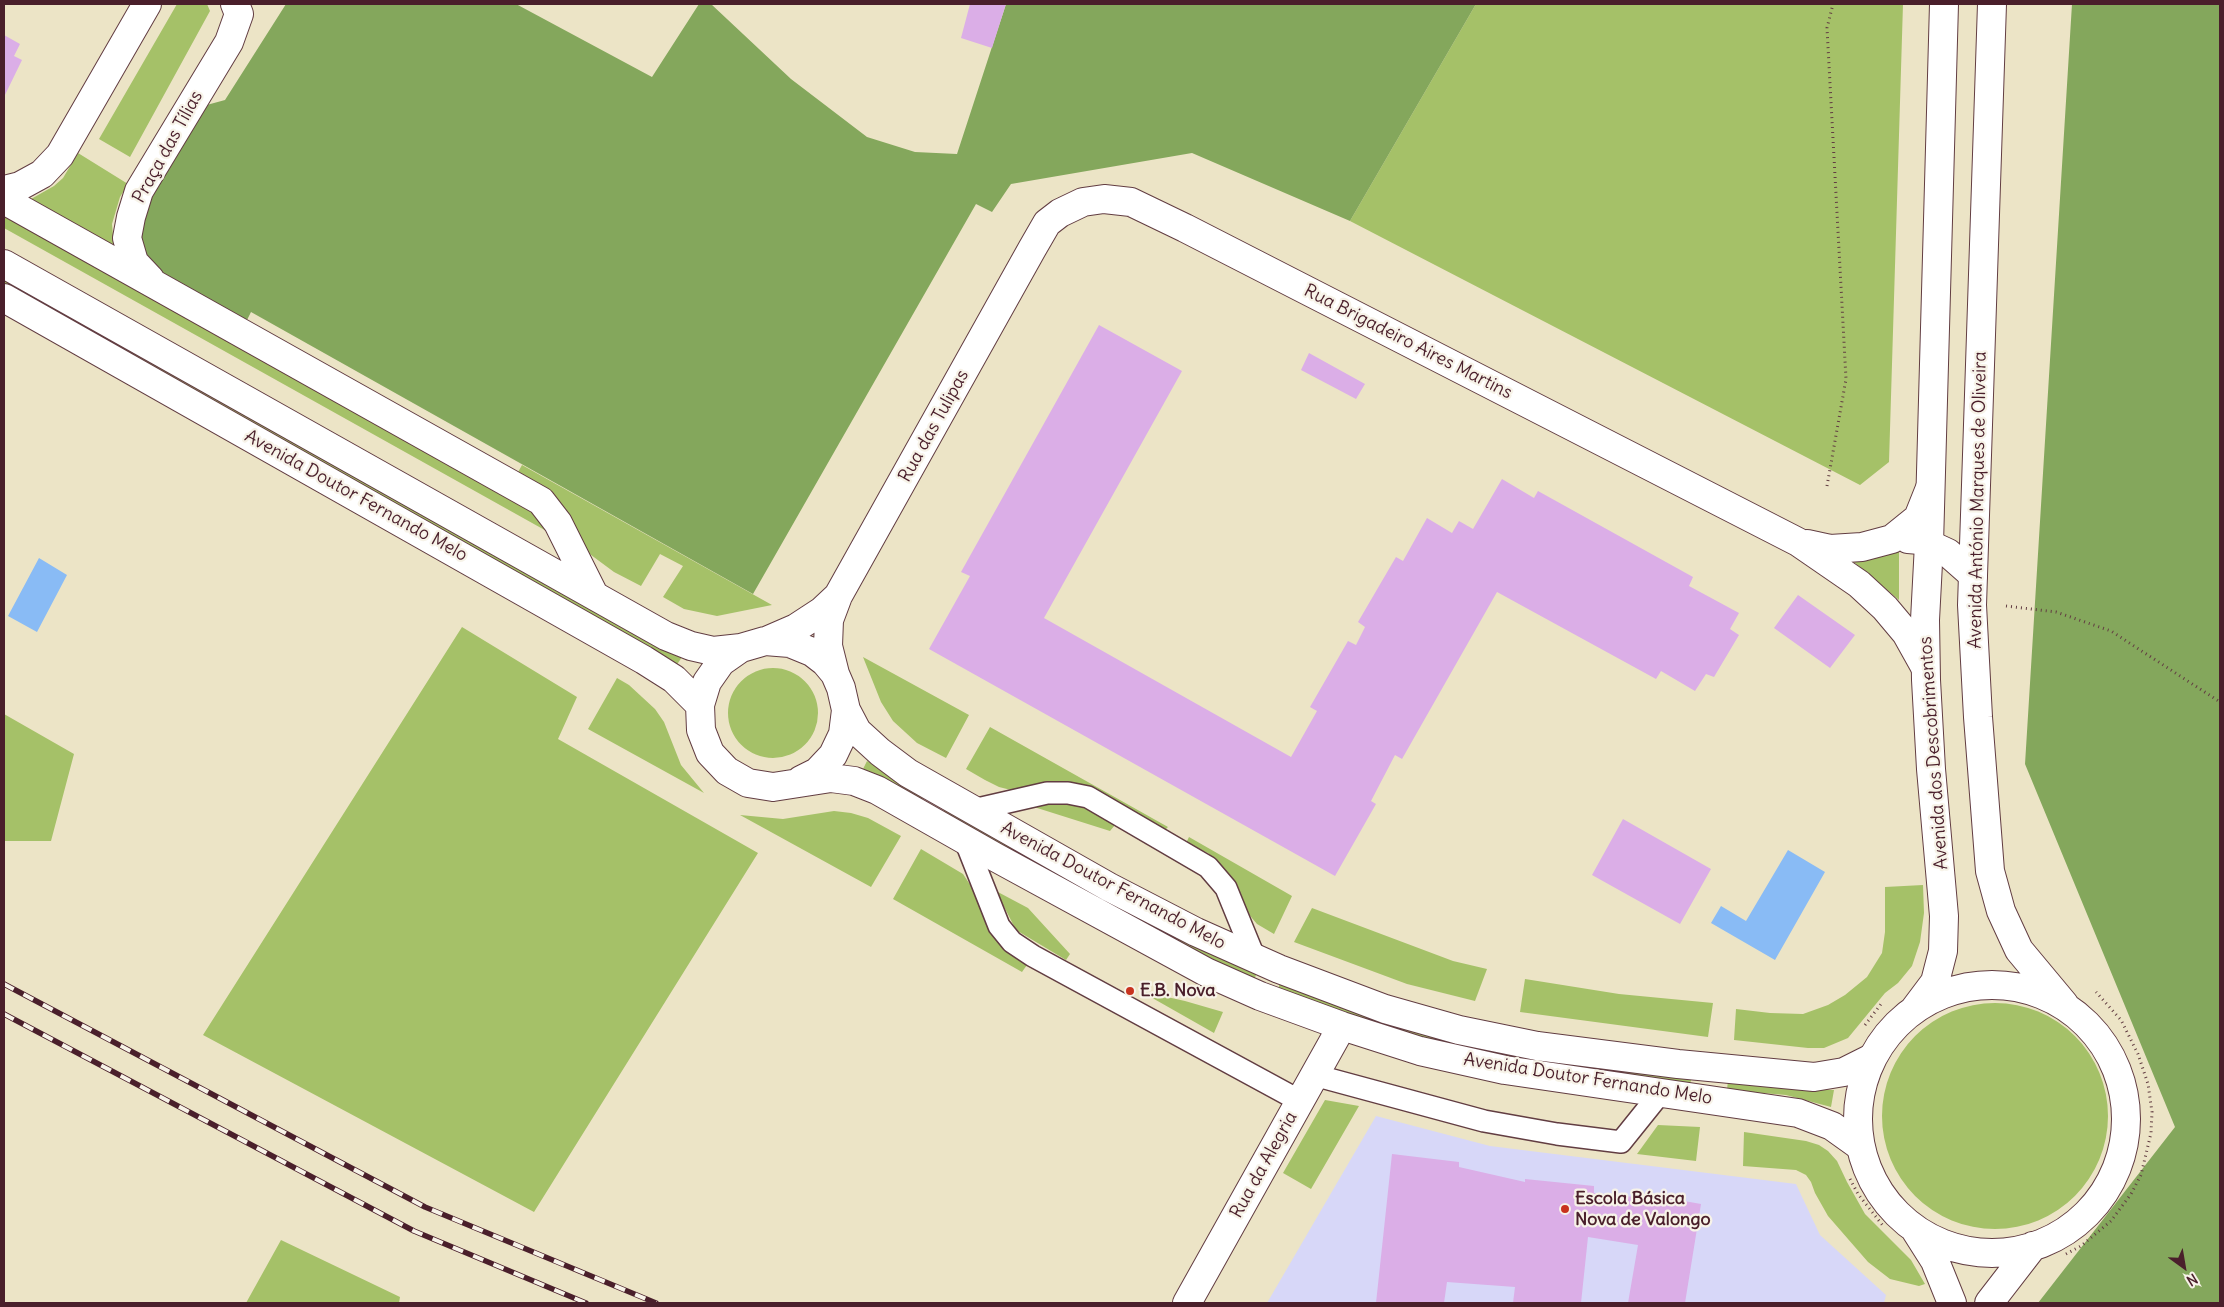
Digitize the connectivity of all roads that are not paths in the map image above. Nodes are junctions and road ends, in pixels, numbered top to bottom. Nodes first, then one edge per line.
1 (147, 4) edge
2 (235, 4) edge
3 (1944, 4) edge
4 (1992, 4) edge
5 (4, 190) edge
6 (4, 200) edge
7 (1028, 256) joint
8 (4, 264) edge
9 (158, 287) junction
10 (4, 298) edge
11 (1930, 488) junction
12 (1892, 539) junction
13 (1798, 542) junction
14 (1929, 544) junction
15 (1973, 574) junction
16 (594, 595) junction
17 (838, 596) junction
18 (753, 645) junction
19 (1926, 667) junction
20 (835, 674) junction
21 (700, 705) junction
22 (846, 710) junction
23 (796, 783) junction
24 (973, 810) junction
25 (965, 840) junction
26 (1255, 959) junction
27 (2064, 1004) junction
28 (1914, 1010) junction
29 (1342, 1026) junction
30 (1872, 1058) junction
31 (1314, 1075) junction
32 (1662, 1091) junction
33 (1300, 1101) junction
34 (1860, 1146) junction
35 (1914, 1228) junction
36 (2034, 1246) junction
37 (1187, 1303) edge
38 (1952, 1303) edge
39 (1989, 1303) edge

1 - 5 street
2 - 9 street, Praça das Tílias
3 - 11 street
4 - 15 street, Avenida António Marques de Oliveira
6 - 9 street
7 - 13 street, Rua Brigadeiro Aires Martins
7 - 17 street, Rua das Tulipas
8 - 16 street, Avenida Doutor Fernando Melo
9 - 16 street
10 - 21 street, Avenida Doutor Fernando Melo
11 - 12 street, Rua Brigadeiro Aires Martins
11 - 14 street, Avenida dos Descobrimentos
12 - 13 street, Rua Brigadeiro Aires Martins
12 - 14 street, Rua Brigadeiro Aires Martins
13 - 19 street, Rua Brigadeiro Aires Martins
14 - 15 street, Rua Brigadeiro Aires Martins
14 - 19 street, Avenida dos Descobrimentos
15 - 27 street, Avenida António Marques de Oliveira
16 - 18 street, Avenida Doutor Fernando Melo
17 - 18 street
17 - 20 street
18 - 20 street, Avenida Doutor Fernando Melo
18 - 21 street, Avenida Doutor Fernando Melo
19 - 28 street, Avenida dos Descobrimentos
20 - 22 street, Avenida Doutor Fernando Melo
21 - 23 street, Avenida Doutor Fernando Melo
22 - 23 street, Avenida Doutor Fernando Melo
22 - 24 street, Avenida Doutor Fernando Melo
23 - 25 street, Avenida Doutor Fernando Melo
24 - 26 street, Avenida Doutor Fernando Melo
24 - 26 lane, Avenida Doutor Fernando Melo
25 - 29 street, Avenida Doutor Fernando Melo
25 - 33 lane
26 - 30 street, Avenida Doutor Fernando Melo
27 - 28 street
27 - 36 street
28 - 30 street
29 - 31 street, Rua da Alegria
29 - 32 street, Avenida Doutor Fernando Melo
30 - 34 street
31 - 32 lane
31 - 33 street, Rua da Alegria
32 - 34 street, Avenida Doutor Fernando Melo
33 - 37 street, Rua da Alegria
34 - 35 street
35 - 36 street
35 - 38 street
36 - 39 street

